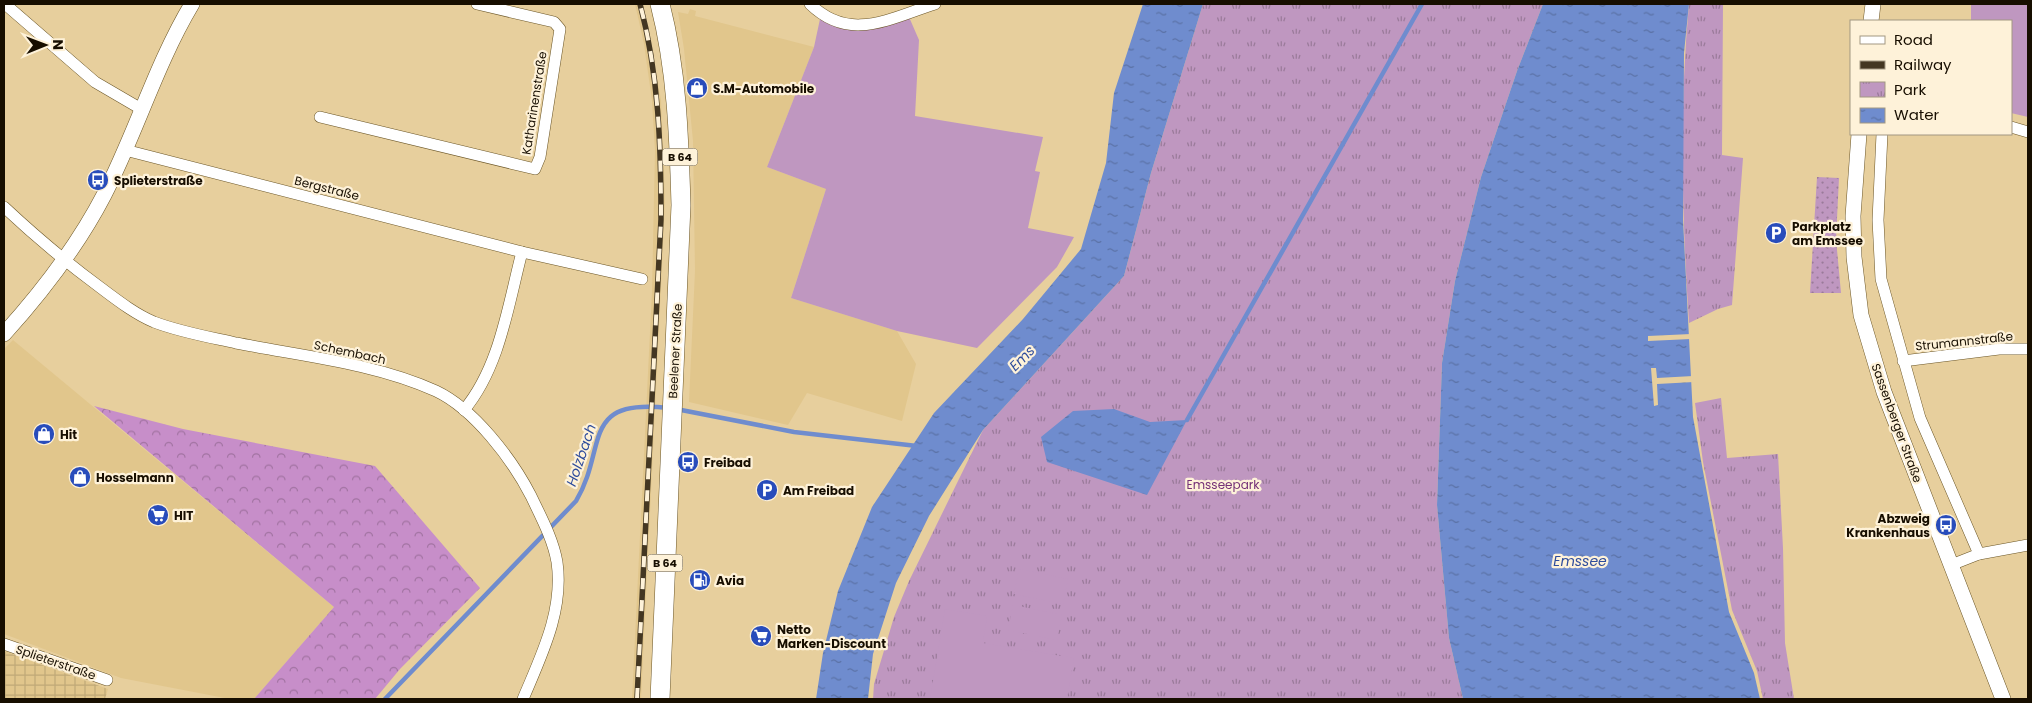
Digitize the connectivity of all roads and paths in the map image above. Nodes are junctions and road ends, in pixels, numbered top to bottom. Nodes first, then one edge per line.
1 (6, 4) edge
2 (192, 4) edge
3 (477, 4) edge
4 (660, 4) edge
5 (810, 4) edge
6 (935, 4) edge
7 (1873, 4) edge
8 (1871, 20) edge
9 (143, 110) junction
10 (320, 118) dead end
11 (2012, 127) edge
12 (2028, 132) edge
13 (1859, 135) edge
14 (1882, 135) edge
15 (125, 150) junction
16 (4, 208) edge
17 (522, 252) junction
18 (63, 260) junction
19 (642, 279) dead end
20 (4, 334) edge
21 (2028, 349) edge
22 (1903, 360) junction
23 (464, 410) junction
24 (2028, 545) edge
25 (1980, 554) junction
26 (1951, 565) junction
27 (4, 644) edge
28 (108, 680) dead end
29 (523, 699) edge
30 (660, 699) edge
31 (2003, 699) edge

1 - 9 street
2 - 9 street
3 - 10 street, Katharinenstraße
4 - 30 main road, Beelener Straße / B 64
5 - 6 street
7 - 8 street
9 - 15 street
11 - 12 street
13 - 26 street, Sassenberger Straße
14 - 22 street, Sassenberger Straße
15 - 17 street, Bergstraße
15 - 18 street
16 - 18 street, Schembach
17 - 19 street, Bergstraße
17 - 23 street
18 - 20 street
18 - 23 street, Schembach
21 - 22 street, Strumannstraße
22 - 25 street, Sassenberger Straße
23 - 29 street, Schembach
24 - 25 street
25 - 26 street
26 - 31 street, Sassenberger Straße
27 - 28 street, Splieterstraße

